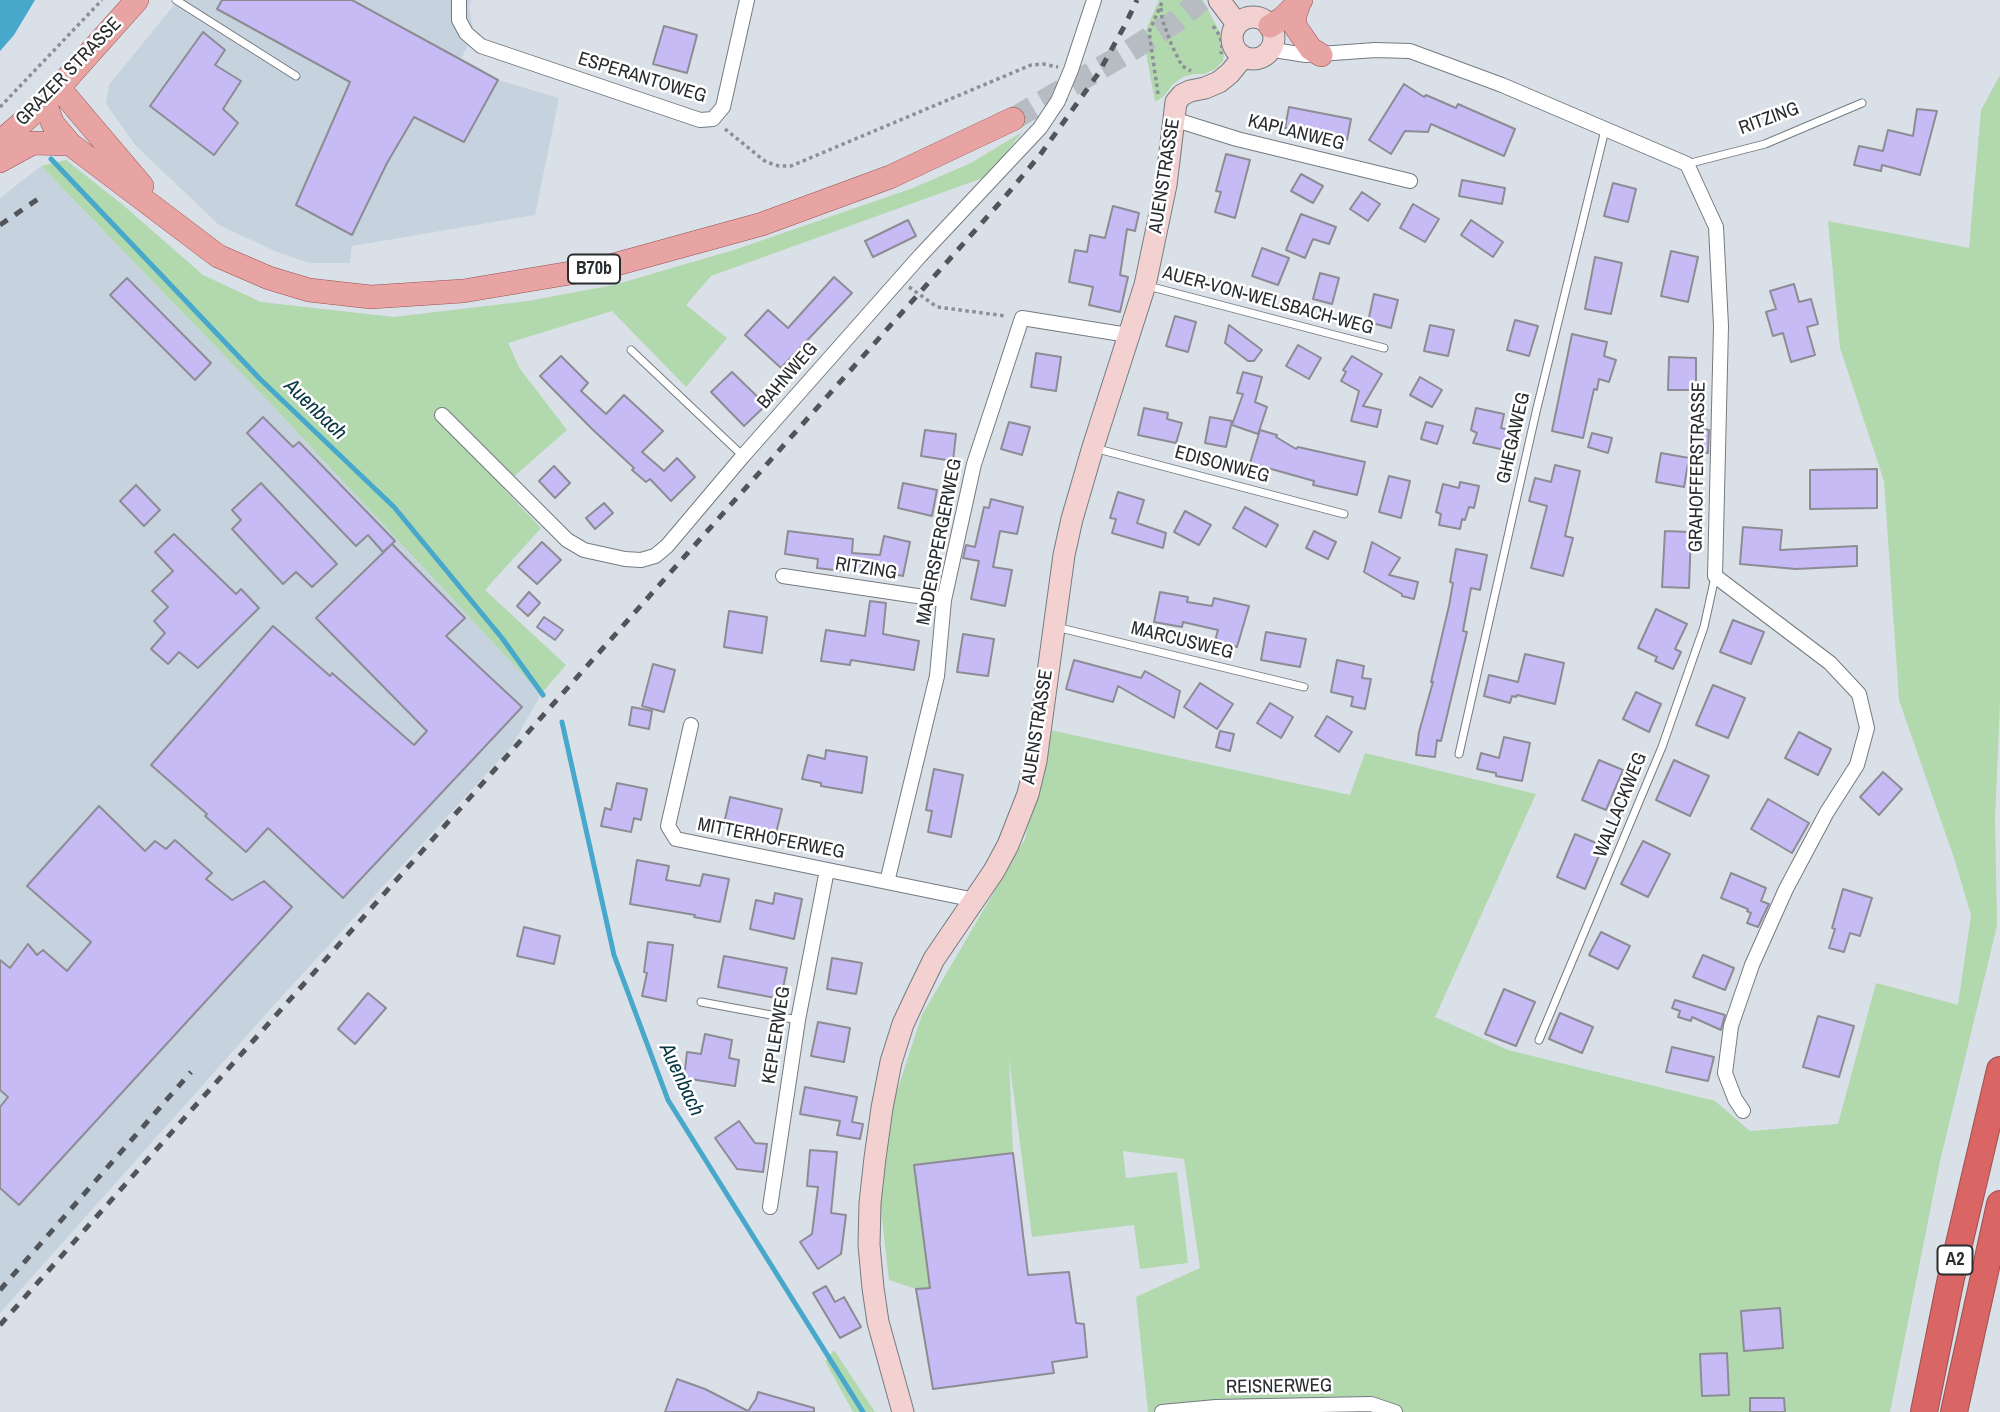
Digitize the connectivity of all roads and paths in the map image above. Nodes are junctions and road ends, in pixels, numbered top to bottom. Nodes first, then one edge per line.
1 (102, 0) edge
2 (137, 0) edge
3 (176, 0) edge
4 (459, 0) edge
5 (747, 0) edge
6 (1094, 0) edge
7 (1219, 0) edge
8 (1301, 1) edge
9 (1161, 5) dead end
10 (1212, 24) dead end
11 (1237, 24) junction
12 (1271, 36) junction
13 (1321, 55) junction
14 (1242, 57) junction
15 (1220, 58) dead end
16 (1071, 71) junction
17 (1192, 71) dead end
18 (296, 76) dead end
19 (52, 96) junction
20 (1862, 103) dead end
21 (0, 107) edge
22 (713, 119) junction
23 (1013, 119) tunnel mouth
24 (1173, 119) junction
25 (1605, 130) junction
26 (0, 142) edge
27 (70, 144) junction
28 (0, 161) edge
29 (1687, 164) junction
30 (1410, 181) dead end
31 (169, 218) junction
32 (920, 256) junction
33 (1145, 285) junction
34 (1022, 318) junction
35 (1128, 335) junction
36 (1384, 348) dead end
37 (631, 350) dead end
38 (442, 415) dead end
39 (1093, 447) junction
40 (743, 456) junction
41 (1344, 514) dead end
42 (783, 576) dead end
43 (1715, 576) junction
44 (944, 600) junction
45 (1053, 626) junction
46 (1304, 687) dead end
47 (691, 725) dead end
48 (1459, 754) dead end
49 (827, 870) junction
50 (887, 882) junction
51 (975, 900) junction
52 (701, 1002) dead end
53 (797, 1020) junction
54 (1539, 1040) dead end
55 (2000, 1070) edge
56 (1743, 1111) dead end
57 (2000, 1204) edge
58 (770, 1207) dead end
59 (904, 1412) edge
60 (1162, 1412) edge
61 (1395, 1412) edge
62 (1924, 1412) edge
63 (1954, 1412) edge

1 - 21 path
2 - 19 main road, GRAZER STRASSE
3 - 18 lane
4 - 22 street, ESPERANTOWEG
5 - 22 street, ESPERANTOWEG
6 - 16 street, BAHNWEG
7 - 11 street
8 - 12 main road
8 - 13 main road
9 - 17 path
10 - 15 path
11 - 12 street
11 - 14 street
12 - 13 street
12 - 14 street
13 - 25 street
14 - 24 street, AUENSTRASSE
16 - 22 path
16 - 32 street, BAHNWEG
19 - 26 main road, GRAZER STRASSE
19 - 27 main road, B70b
19 - 31 main road, B70b
20 - 29 lane, RITZING
23 - 31 main road, B70b
24 - 30 street, KAPLANWEG
24 - 33 street, AUENSTRASSE
25 - 29 street
25 - 48 lane, GHEGAWEG
27 - 28 main road
27 - 31 main road, B70b
29 - 43 street, GRAHOFFERSTRASSE
32 - 34 path
32 - 40 street, BAHNWEG
33 - 35 street, AUENSTRASSE
33 - 36 lane, AUER-VON-WELSBACH-WEG
34 - 35 street
34 - 44 street, MADERSPERGERWEG
35 - 39 street, AUENSTRASSE
37 - 40 lane
38 - 40 street, BAHNWEG
39 - 41 lane, EDISONWEG
39 - 45 street, AUENSTRASSE
42 - 44 street, RITZING
43 - 54 lane, WALLACKWEG
43 - 56 street, GRAHOFFERSTRASSE
44 - 50 street, MADERSPERGERWEG
45 - 46 lane, MARCUSWEG
45 - 51 street, AUENSTRASSE
47 - 49 street, MITTERHOFERWEG
49 - 50 street, MITTERHOFERWEG
49 - 53 street, KEPLERWEG
50 - 51 street, MITTERHOFERWEG
51 - 59 street, AUENSTRASSE
52 - 53 lane
53 - 58 street, KEPLERWEG
55 - 62 highway, A2
57 - 63 highway, A2
60 - 61 street, REISNERWEG

